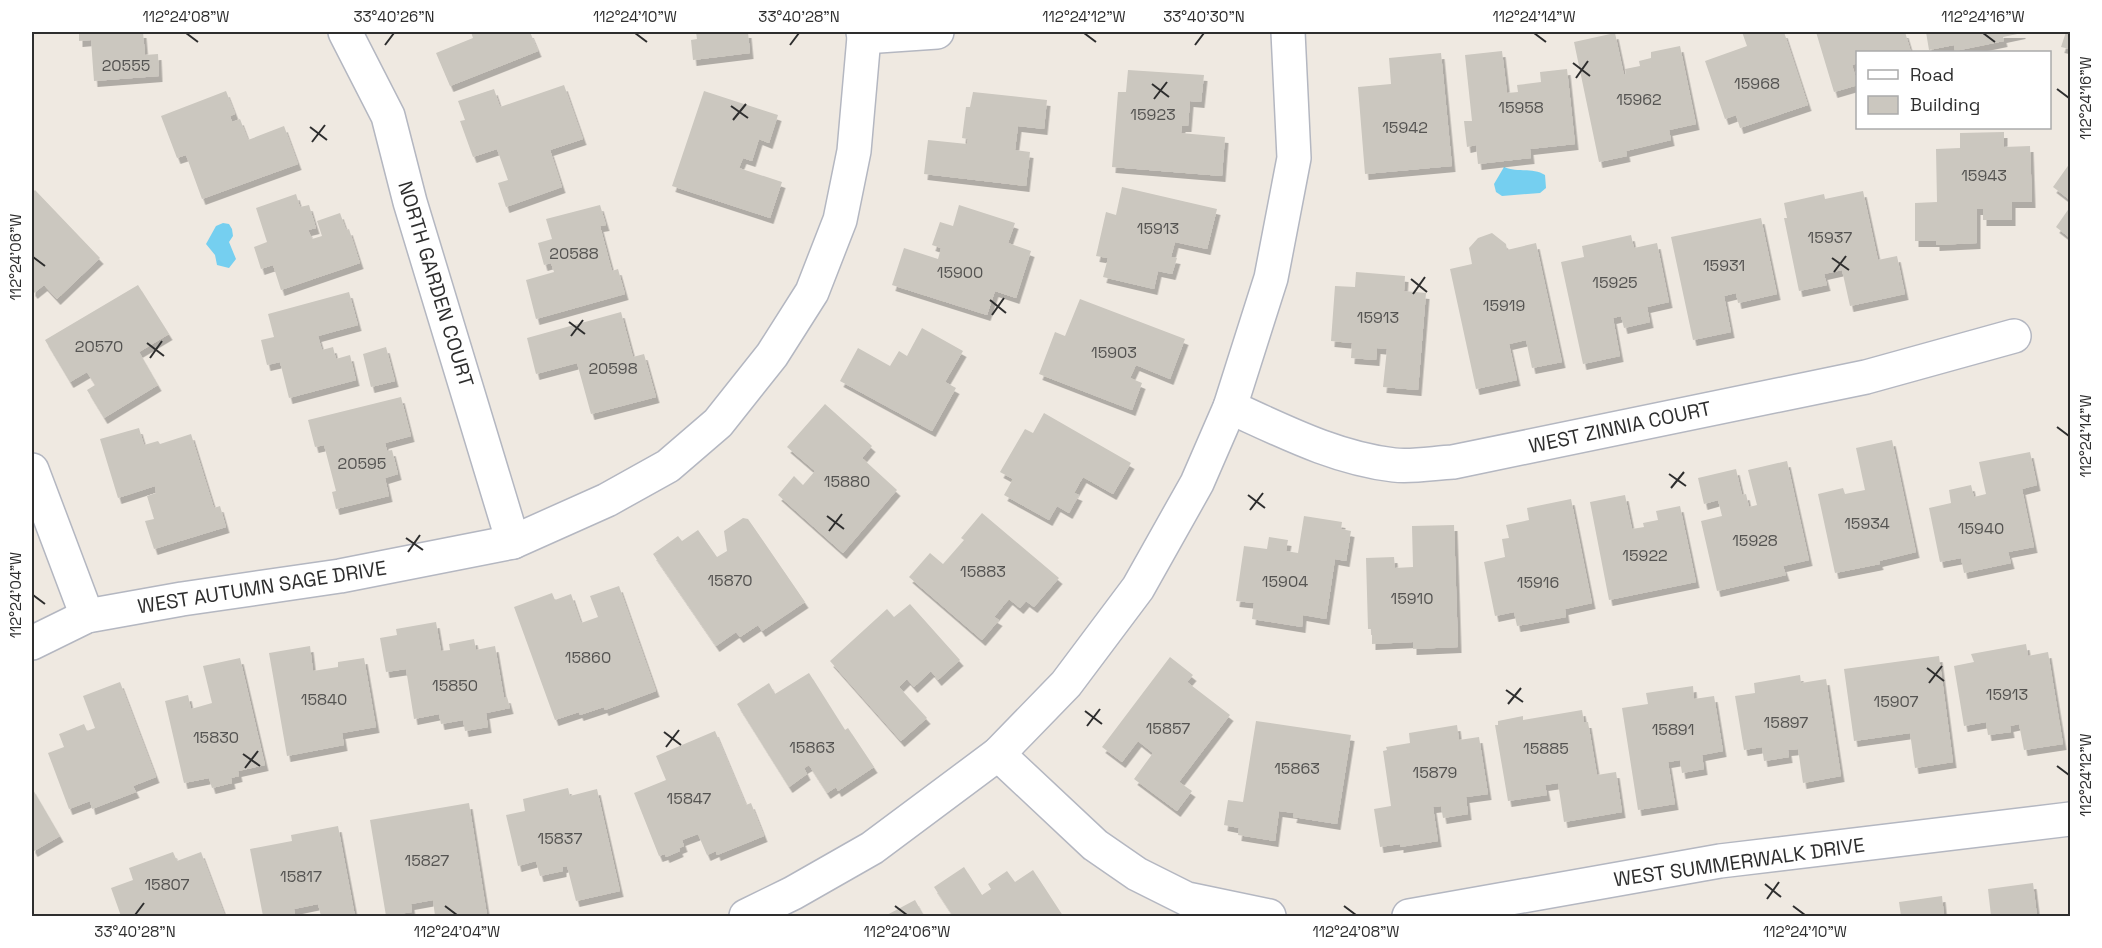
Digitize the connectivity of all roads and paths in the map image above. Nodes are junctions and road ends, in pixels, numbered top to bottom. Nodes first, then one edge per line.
1 (345, 32) edge
2 (937, 32) edge
3 (1288, 32) edge
4 (864, 34) edge
5 (2014, 336) dead end
6 (1230, 407) junction
7 (32, 470) edge
8 (513, 542) junction
9 (87, 616) junction
10 (32, 643) edge
11 (998, 754) junction
12 (2070, 819) edge
13 (746, 916) edge
14 (1269, 916) edge
15 (1409, 916) edge

1 - 8 street, NORTH GARDEN COURT
2 - 4 street
3 - 6 street
4 - 8 street, WEST AUTUMN SAGE DRIVE
5 - 6 street, WEST ZINNIA COURT
6 - 11 street
7 - 9 street
8 - 9 street, WEST AUTUMN SAGE DRIVE
9 - 10 street, WEST AUTUMN SAGE DRIVE
11 - 13 street
11 - 14 street
12 - 15 street, WEST SUMMERWALK DRIVE

